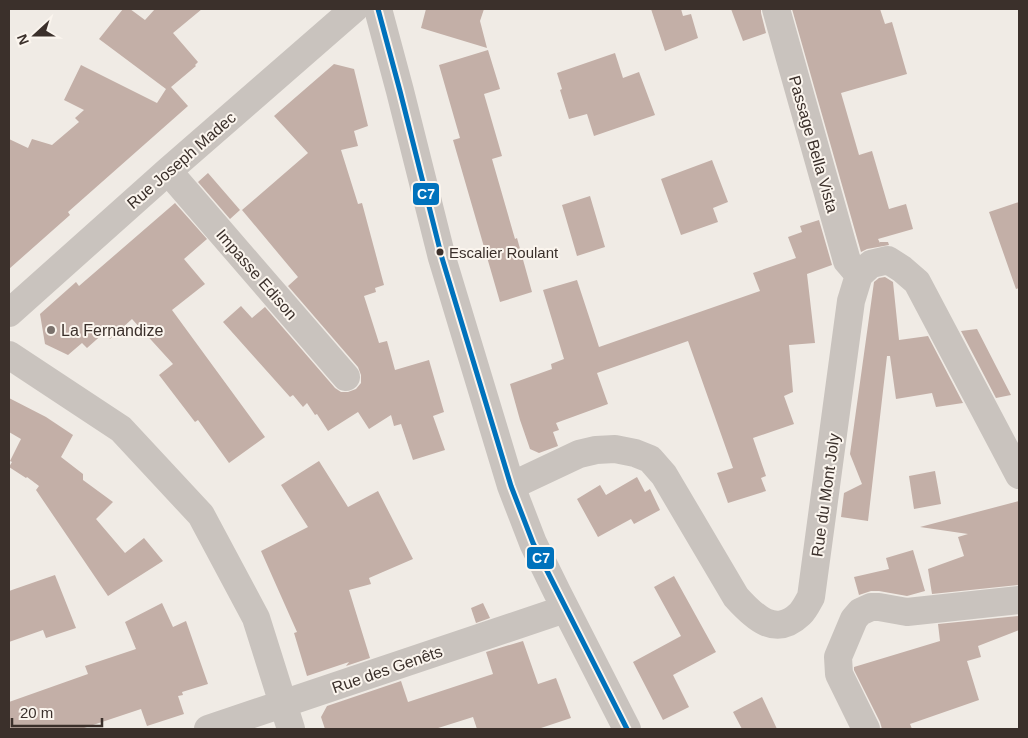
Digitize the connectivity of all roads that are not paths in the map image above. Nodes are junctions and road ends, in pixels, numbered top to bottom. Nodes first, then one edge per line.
1 (354, 9) edge
2 (378, 9) edge
3 (776, 9) edge
4 (168, 171) junction
5 (859, 275) junction
6 (9, 313) edge
7 (9, 355) edge
8 (346, 377) dead end
9 (1019, 475) edge
10 (511, 486) junction
11 (1019, 600) edge
12 (565, 609) junction
13 (287, 717) edge
14 (208, 729) edge
15 (627, 729) edge
16 (866, 729) edge

1 - 4 street, Rue Joseph Madec
2 - 10 street
3 - 5 street, Passage Bella Vista
4 - 6 street, Rue Joseph Madec
4 - 8 street, Impasse Edison
5 - 9 street
5 - 10 street, Rue du Mont Joly
7 - 13 street
10 - 12 street
11 - 16 street
12 - 13 street, Rue des Genêts
12 - 15 street
13 - 14 street, Rue des Genêts

